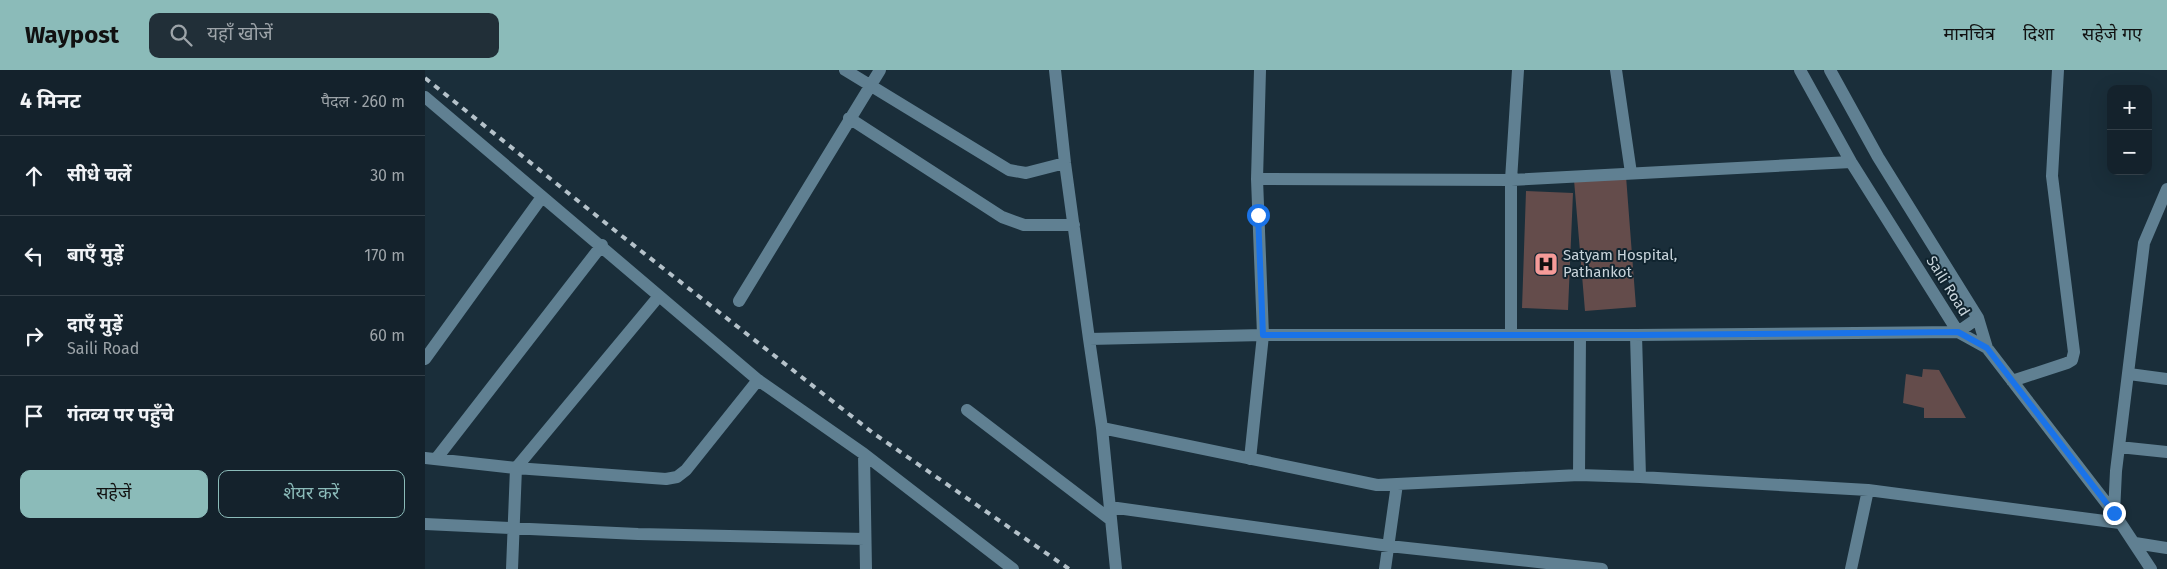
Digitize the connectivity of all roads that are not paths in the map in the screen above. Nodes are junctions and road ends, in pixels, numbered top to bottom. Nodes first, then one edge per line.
1 (845, 70) edge
2 (880, 70) edge
3 (1055, 70) edge
4 (1260, 70) edge
5 (1518, 70) edge
6 (1616, 70) edge
7 (1800, 70) edge
8 (1830, 70) edge
9 (2058, 70) edge
10 (869, 85) junction
11 (425, 97) edge
12 (849, 118) junction
13 (1851, 162) junction
14 (1065, 163) junction
15 (1631, 173) junction
16 (1257, 179) junction
17 (1511, 180) junction
18 (2167, 189) edge
19 (542, 197) junction
20 (1074, 225) junction
21 (602, 245) junction
22 (659, 296) junction
23 (739, 301) dead end
24 (1978, 318) junction
25 (1958, 332) junction
26 (1263, 335) junction
27 (1511, 335) junction
28 (1580, 335) junction
29 (1636, 335) junction
30 (1089, 339) junction
31 (1987, 348) junction
32 (425, 359) edge
33 (2129, 374) junction
34 (758, 380) junction
35 (2167, 380) edge
36 (2012, 381) junction
37 (967, 410) dead end
38 (1101, 428) junction
39 (2119, 447) junction
40 (2167, 452) edge
41 (864, 454) junction
42 (430, 459) edge
43 (1250, 459) junction
44 (515, 468) junction
45 (1579, 475) junction
46 (1640, 477) junction
47 (1397, 484) junction
48 (1868, 490) junction
49 (1110, 506) junction
50 (2117, 518) junction
51 (1111, 520) junction
52 (425, 524) edge
53 (513, 528) junction
54 (865, 539) junction
55 (2135, 543) junction
56 (1389, 546) junction
57 (2167, 548) edge
58 (512, 569) edge
59 (866, 569) edge
60 (1013, 569) edge
61 (1116, 569) edge
62 (1385, 569) edge
63 (1602, 569) edge
64 (1851, 569) edge
65 (2151, 569) edge

1 - 10 street
2 - 10 street
3 - 14 street
4 - 16 street
5 - 17 street
6 - 15 street
7 - 13 street, Saili Road
8 - 24 street
9 - 36 street
10 - 12 street
10 - 14 street
11 - 19 street
12 - 20 street
12 - 23 street
13 - 15 street
13 - 25 street, Saili Road
14 - 20 street
15 - 17 street
16 - 17 street
16 - 26 street
17 - 27 street
18 - 33 street
19 - 21 street
19 - 32 street
20 - 30 street
21 - 22 street
21 - 42 street
22 - 34 street
22 - 44 street
24 - 25 street
24 - 31 street
25 - 29 street
25 - 31 street, Saili Road
26 - 27 street
26 - 30 street
26 - 43 street
27 - 28 street
28 - 29 street
28 - 45 street
29 - 46 street
30 - 38 street
31 - 36 street, Saili Road
33 - 35 street
33 - 39 street
34 - 41 street
34 - 44 street
36 - 50 street, Saili Road
37 - 51 street
38 - 43 street
38 - 49 street
39 - 40 street
39 - 50 street
41 - 54 street
41 - 60 street
42 - 44 street
43 - 47 street
44 - 53 street
45 - 46 street
45 - 47 street
46 - 48 street
47 - 56 street
48 - 50 street
48 - 64 street
49 - 51 street
49 - 56 street
50 - 55 street, Saili Road
51 - 61 street
52 - 53 street
53 - 54 street
53 - 58 street
54 - 59 street
55 - 57 street
55 - 65 street, Saili Road
56 - 62 street
56 - 63 street

